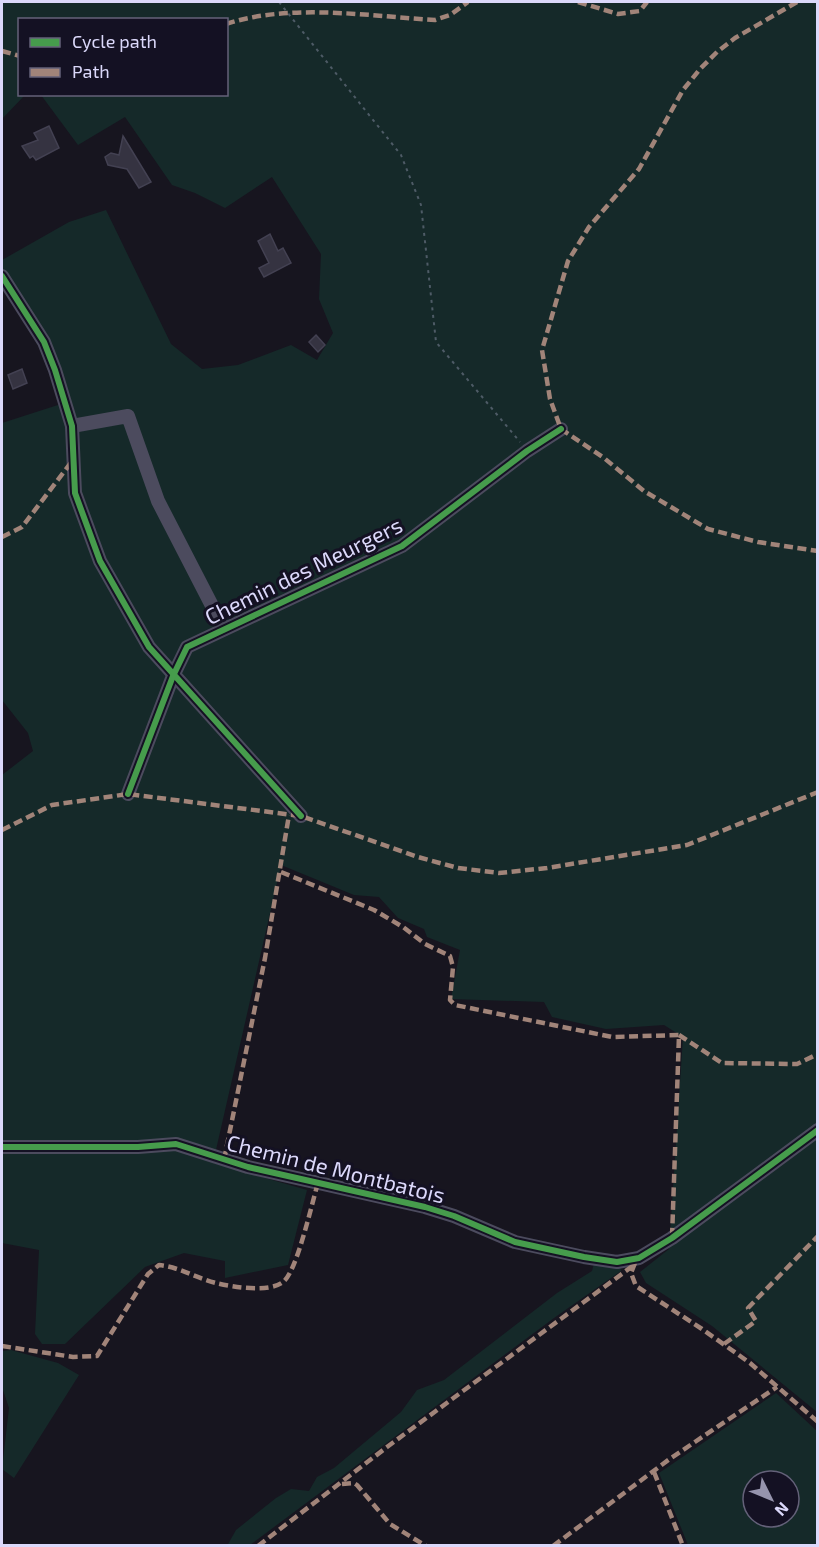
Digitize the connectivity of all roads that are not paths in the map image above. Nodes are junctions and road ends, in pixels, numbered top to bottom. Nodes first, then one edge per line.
1 (2, 276) edge
2 (72, 426) junction
3 (561, 429) dead end
4 (224, 629) junction
5 (173, 676) junction
6 (128, 794) dead end
7 (301, 816) dead end
8 (818, 1130) edge
9 (2, 1147) edge

1 - 2 street
2 - 4 street
2 - 5 street
3 - 4 street, Chemin des Meurgers
4 - 5 street, Chemin des Meurgers
5 - 6 street, Chemin des Meurgers
5 - 7 street
8 - 9 street, Chemin de Montbatois

